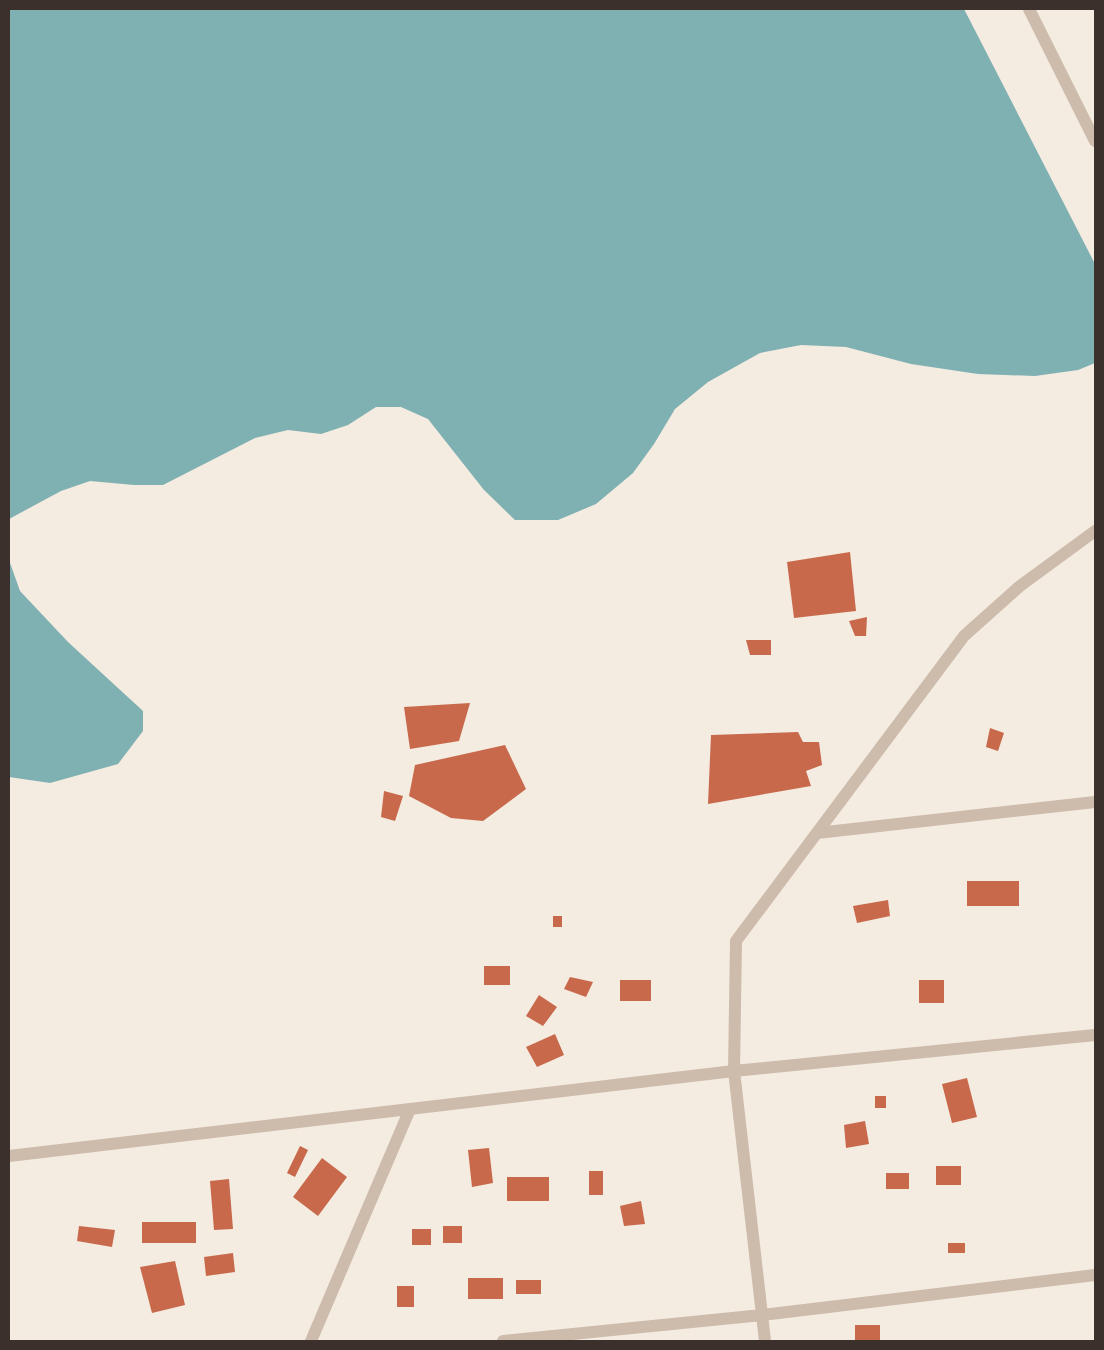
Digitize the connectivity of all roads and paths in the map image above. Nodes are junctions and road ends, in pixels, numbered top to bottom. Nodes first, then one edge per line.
1 (1029, 9) edge
2 (1095, 140) edge
3 (1095, 531) edge
4 (1095, 802) edge
5 (816, 833) junction
6 (1095, 1035) edge
7 (734, 1071) junction
8 (410, 1109) junction
9 (9, 1156) edge
10 (1095, 1274) edge
11 (762, 1315) junction
12 (311, 1341) edge
13 (503, 1341) edge
14 (764, 1341) edge

1 - 2 street
3 - 5 street
4 - 5 street
5 - 7 street
6 - 7 street
7 - 8 street
7 - 11 street
8 - 9 street
8 - 12 street
10 - 11 street
11 - 13 street
11 - 14 street

